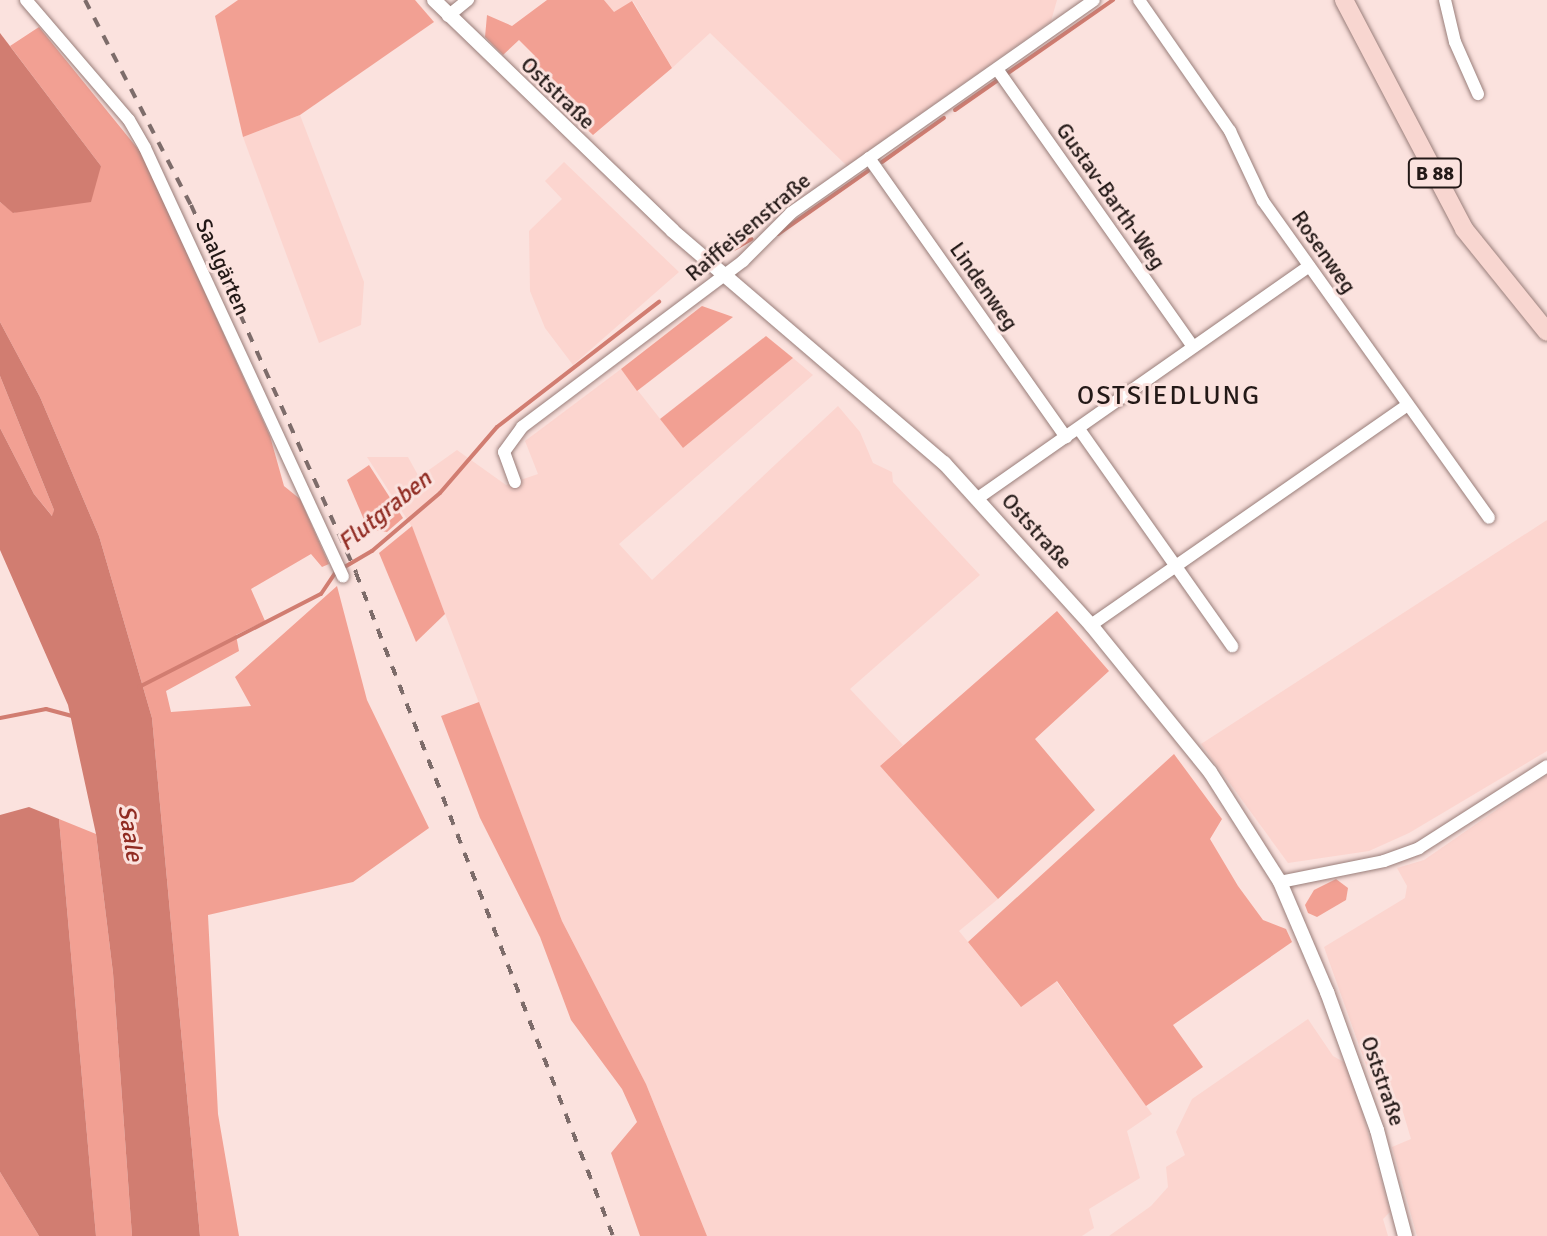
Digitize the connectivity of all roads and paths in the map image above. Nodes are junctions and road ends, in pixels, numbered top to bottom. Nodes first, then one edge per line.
1 (26, 0) edge
2 (434, 0) edge
3 (468, 0) edge
4 (1094, 0) edge
5 (1139, 0) edge
6 (1445, 0) edge
7 (1350, 2) edge
8 (448, 16) junction
9 (997, 69) junction
10 (1478, 94) dead end
11 (869, 158) junction
12 (1309, 266) junction
13 (723, 276) junction
14 (1547, 332) edge
15 (1193, 347) junction
16 (1407, 405) junction
17 (1079, 429) junction
18 (1066, 437) junction
19 (515, 482) dead end
20 (978, 498) junction
21 (1489, 518) dead end
22 (1173, 565) junction
23 (340, 570) dead end
24 (1091, 625) junction
25 (1232, 646) dead end
26 (1547, 766) edge
27 (1280, 882) junction
28 (1405, 1236) edge

1 - 23 street, Saalgärten
2 - 8 street, Oststraße
3 - 8 street
4 - 9 street, Raiffeisenstraße
5 - 12 street, Rosenweg
6 - 10 street
7 - 14 main road, B 88
8 - 13 street, Oststraße
9 - 11 street, Raiffeisenstraße
9 - 15 street, Gustav-Barth-Weg
11 - 13 street, Raiffeisenstraße
11 - 18 street, Lindenweg
12 - 15 street
12 - 16 street, Rosenweg
13 - 19 street, Raiffeisenstraße
13 - 20 street, Oststraße
15 - 17 street
16 - 21 street, Rosenweg
16 - 22 street
17 - 18 street
17 - 22 street
18 - 20 street
20 - 24 street, Oststraße
22 - 24 street
22 - 25 street
24 - 27 street, Oststraße
26 - 27 street
27 - 28 street, Oststraße

